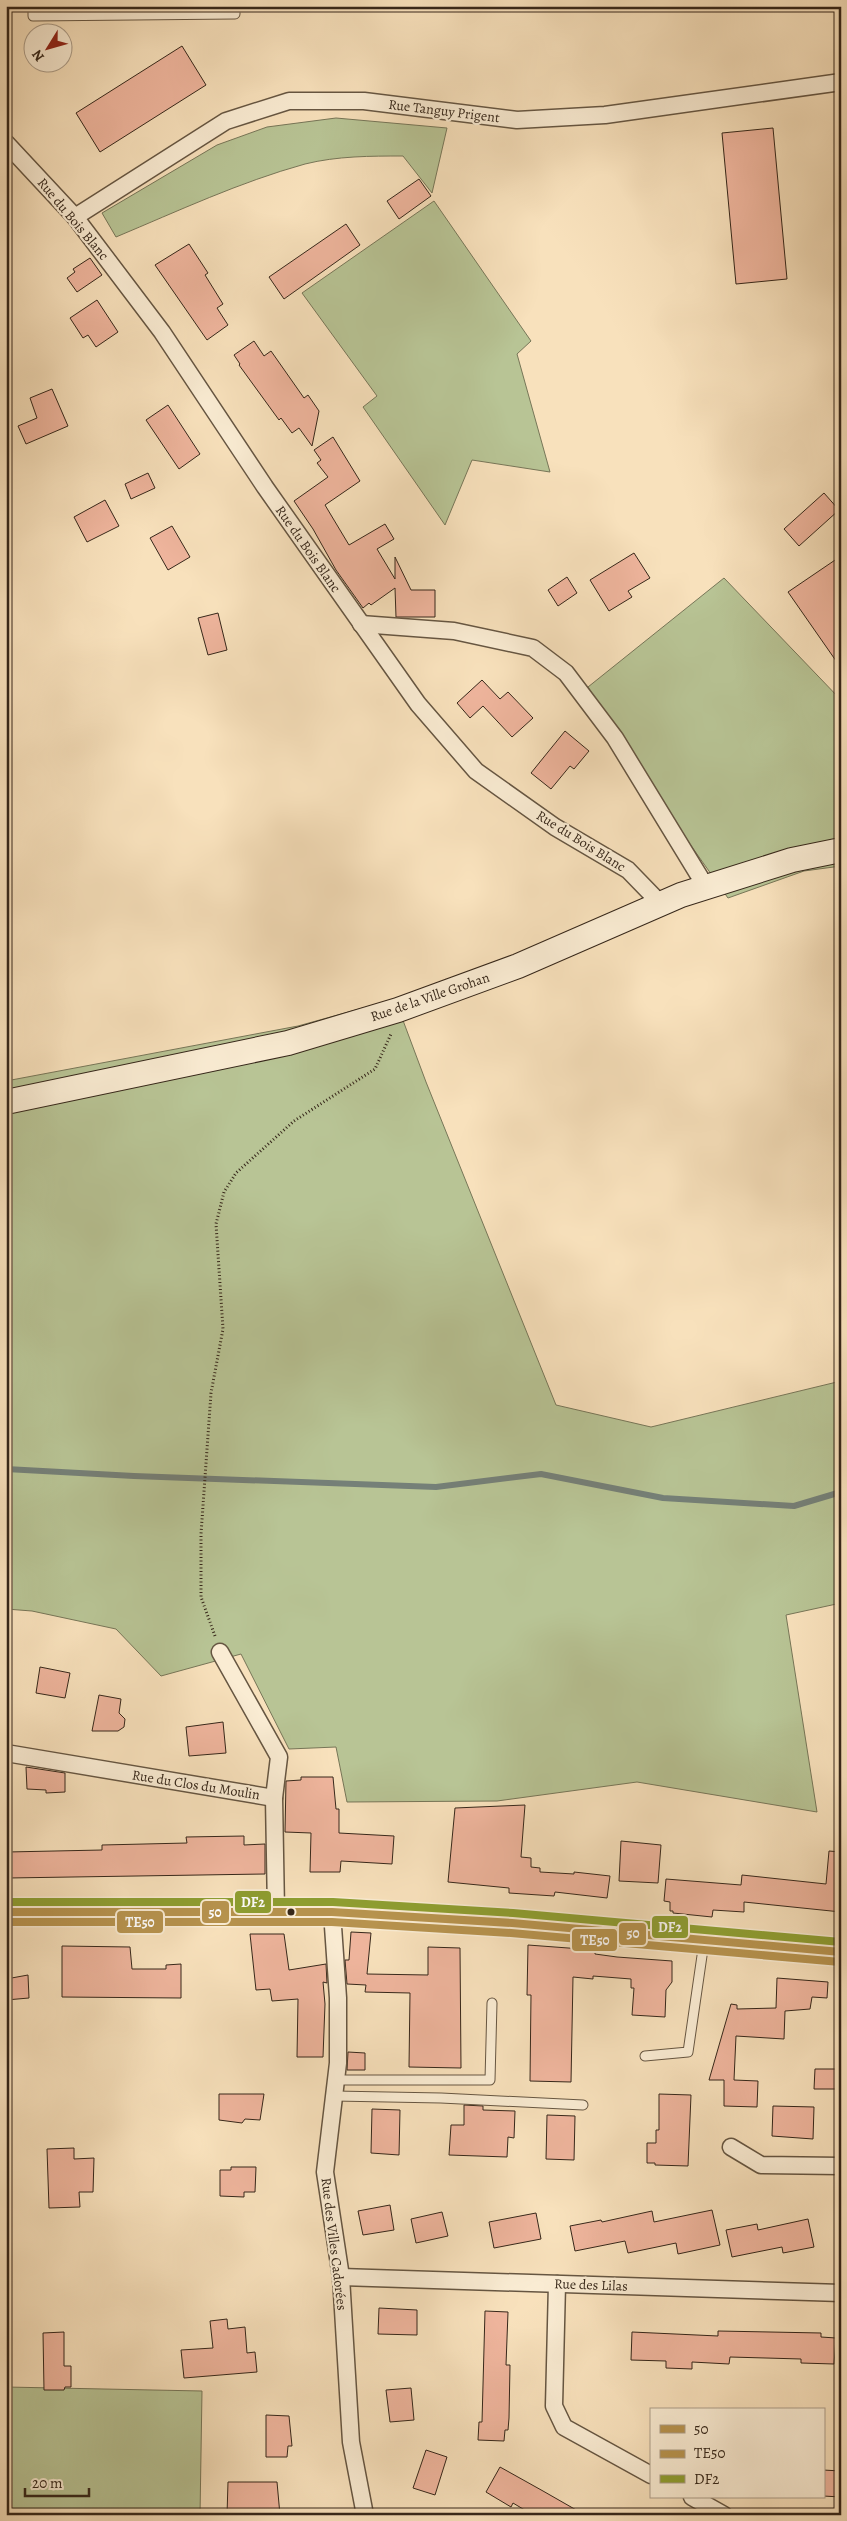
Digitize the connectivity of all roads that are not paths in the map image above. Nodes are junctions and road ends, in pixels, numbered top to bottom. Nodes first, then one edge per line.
1 (33, 6) edge
2 (235, 6) edge
3 (841, 82) edge
4 (6, 143) edge
5 (75, 217) junction
6 (361, 624) junction
7 (841, 850) edge
8 (706, 887) junction
9 (660, 903) junction
10 (6, 1102) edge
11 (220, 1652) road end
12 (6, 1752) edge
13 (274, 1798) junction
14 (276, 1911) junction
15 (6, 1912) edge
16 (332, 1912) junction
17 (704, 1940) junction
18 (841, 1952) edge
19 (492, 2003) dead end
20 (645, 2056) dead end
21 (335, 2088) junction
22 (584, 2104) dead end
23 (731, 2147) dead end
24 (841, 2166) edge
25 (341, 2278) junction
26 (557, 2284) junction
27 (841, 2292) edge
28 (650, 2474) edge
29 (694, 2498) edge
30 (365, 2515) edge
31 (724, 2515) edge

1 - 2 lane
3 - 5 street, Rue Tanguy Prigent
4 - 5 street, Rue du Bois Blanc
5 - 6 street, Rue du Bois Blanc
6 - 8 street
6 - 9 street, Rue du Bois Blanc
7 - 8 street, Rue de la Ville Grohan
8 - 9 street, Rue de la Ville Grohan
9 - 10 street, Rue de la Ville Grohan
11 - 13 street
12 - 13 street, Rue du Clos du Moulin
13 - 14 street, Rue du Clos du Moulin
14 - 15 street
14 - 16 street
16 - 17 street
16 - 21 street, Rue des Villes Cadorées
17 - 18 street
17 - 20 lane
19 - 21 lane
21 - 22 lane
21 - 25 street, Rue des Villes Cadorées
23 - 24 street
25 - 26 street, Rue des Lilas
25 - 30 street, Rue des Villes Cadorées
26 - 27 street, Rue des Lilas
26 - 28 street
29 - 31 street

